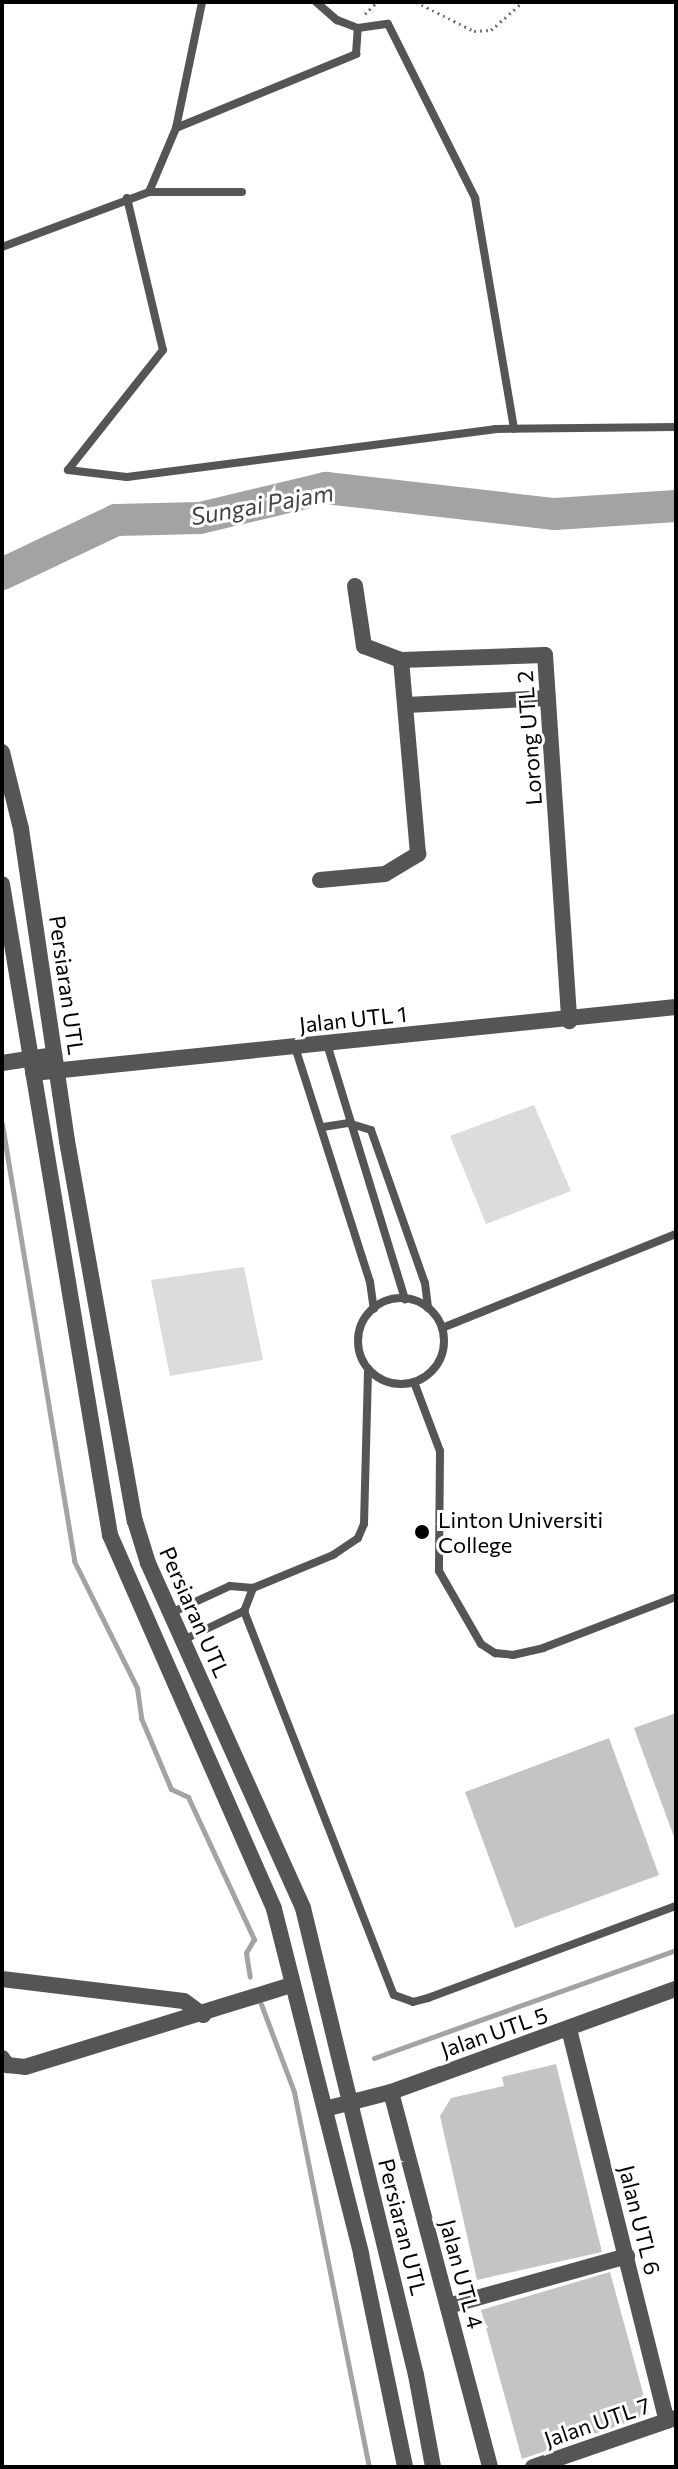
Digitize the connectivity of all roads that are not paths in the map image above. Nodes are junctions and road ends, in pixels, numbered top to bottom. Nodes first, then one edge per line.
1 (202, 2) edge
2 (316, 2) edge
3 (358, 28) junction
4 (176, 128) junction
5 (149, 192) junction
6 (242, 192) dead end
7 (127, 198) junction
8 (2, 247) edge
9 (676, 427) edge
10 (514, 429) junction
11 (355, 586) dead end
12 (401, 660) junction
13 (548, 698) junction
14 (406, 705) junction
15 (2, 752) edge
16 (320, 880) dead end
17 (2, 884) edge
18 (676, 1007) edge
19 (569, 1021) junction
20 (327, 1044) junction
21 (295, 1047) junction
22 (6, 1062) edge
23 (56, 1063) junction
24 (32, 1066) junction
25 (348, 1123) junction
26 (323, 1127) junction
27 (676, 1234) edge
28 (405, 1299) junction
29 (428, 1308) junction
30 (374, 1309) junction
31 (442, 1328) junction
32 (368, 1369) junction
33 (414, 1382) junction
34 (253, 1588) junction
35 (676, 1597) edge
36 (244, 1611) junction
37 (171, 1613) junction
38 (183, 1640) junction
39 (676, 1906) edge
40 (2, 1979) edge
41 (292, 1985) junction
42 (676, 1989) edge
43 (203, 2015) junction
44 (569, 2029) junction
45 (2, 2058) edge
46 (391, 2092) junction
47 (351, 2103) junction
48 (325, 2109) junction
49 (627, 2256) junction
50 (448, 2306) junction
51 (672, 2420) edge
52 (405, 2467) edge
53 (433, 2467) edge
54 (490, 2467) edge
55 (533, 2467) edge

1 - 4 lane
2 - 3 lane
3 - 4 lane
3 - 10 lane
4 - 5 lane
5 - 6 lane
5 - 7 lane
7 - 8 lane
7 - 10 lane
9 - 10 lane
11 - 12 street
12 - 13 street, Lorong UTL 2
12 - 14 street
13 - 14 street
13 - 19 street, Lorong UTL 2
14 - 16 street
15 - 23 street, Persiaran UTL
17 - 24 street, Persiaran UTL
18 - 19 street, Jalan UTL 1
19 - 20 street, Jalan UTL 1
20 - 21 street, Jalan UTL 1
20 - 25 lane
21 - 23 street, Jalan UTL 1
21 - 26 lane
22 - 24 street, Jalan UTL 1
23 - 24 street, Jalan UTL 1
23 - 37 street, Persiaran UTL
24 - 41 street, Persiaran UTL
25 - 26 lane
25 - 28 lane
25 - 29 lane
26 - 30 lane
27 - 31 lane
28 - 29 lane
28 - 30 lane
29 - 31 lane
30 - 32 lane
31 - 33 lane
32 - 33 lane
32 - 34 lane
33 - 35 lane
34 - 36 lane
34 - 37 lane
36 - 38 lane
36 - 39 lane
37 - 38 street, Persiaran UTL
38 - 47 street, Persiaran UTL
40 - 43 street
41 - 43 street
41 - 48 street, Persiaran UTL
42 - 44 street, Jalan UTL 5
43 - 45 street
44 - 46 street, Jalan UTL 5
44 - 49 street, Jalan UTL 6
46 - 47 street, Jalan UTL 5
46 - 50 street, Jalan UTL 4
47 - 48 street, Jalan UTL 5
47 - 53 street, Persiaran UTL
48 - 52 street, Persiaran UTL
49 - 50 street
49 - 51 street, Jalan UTL 6
50 - 54 street, Jalan UTL 4
51 - 55 street, Jalan UTL 7

